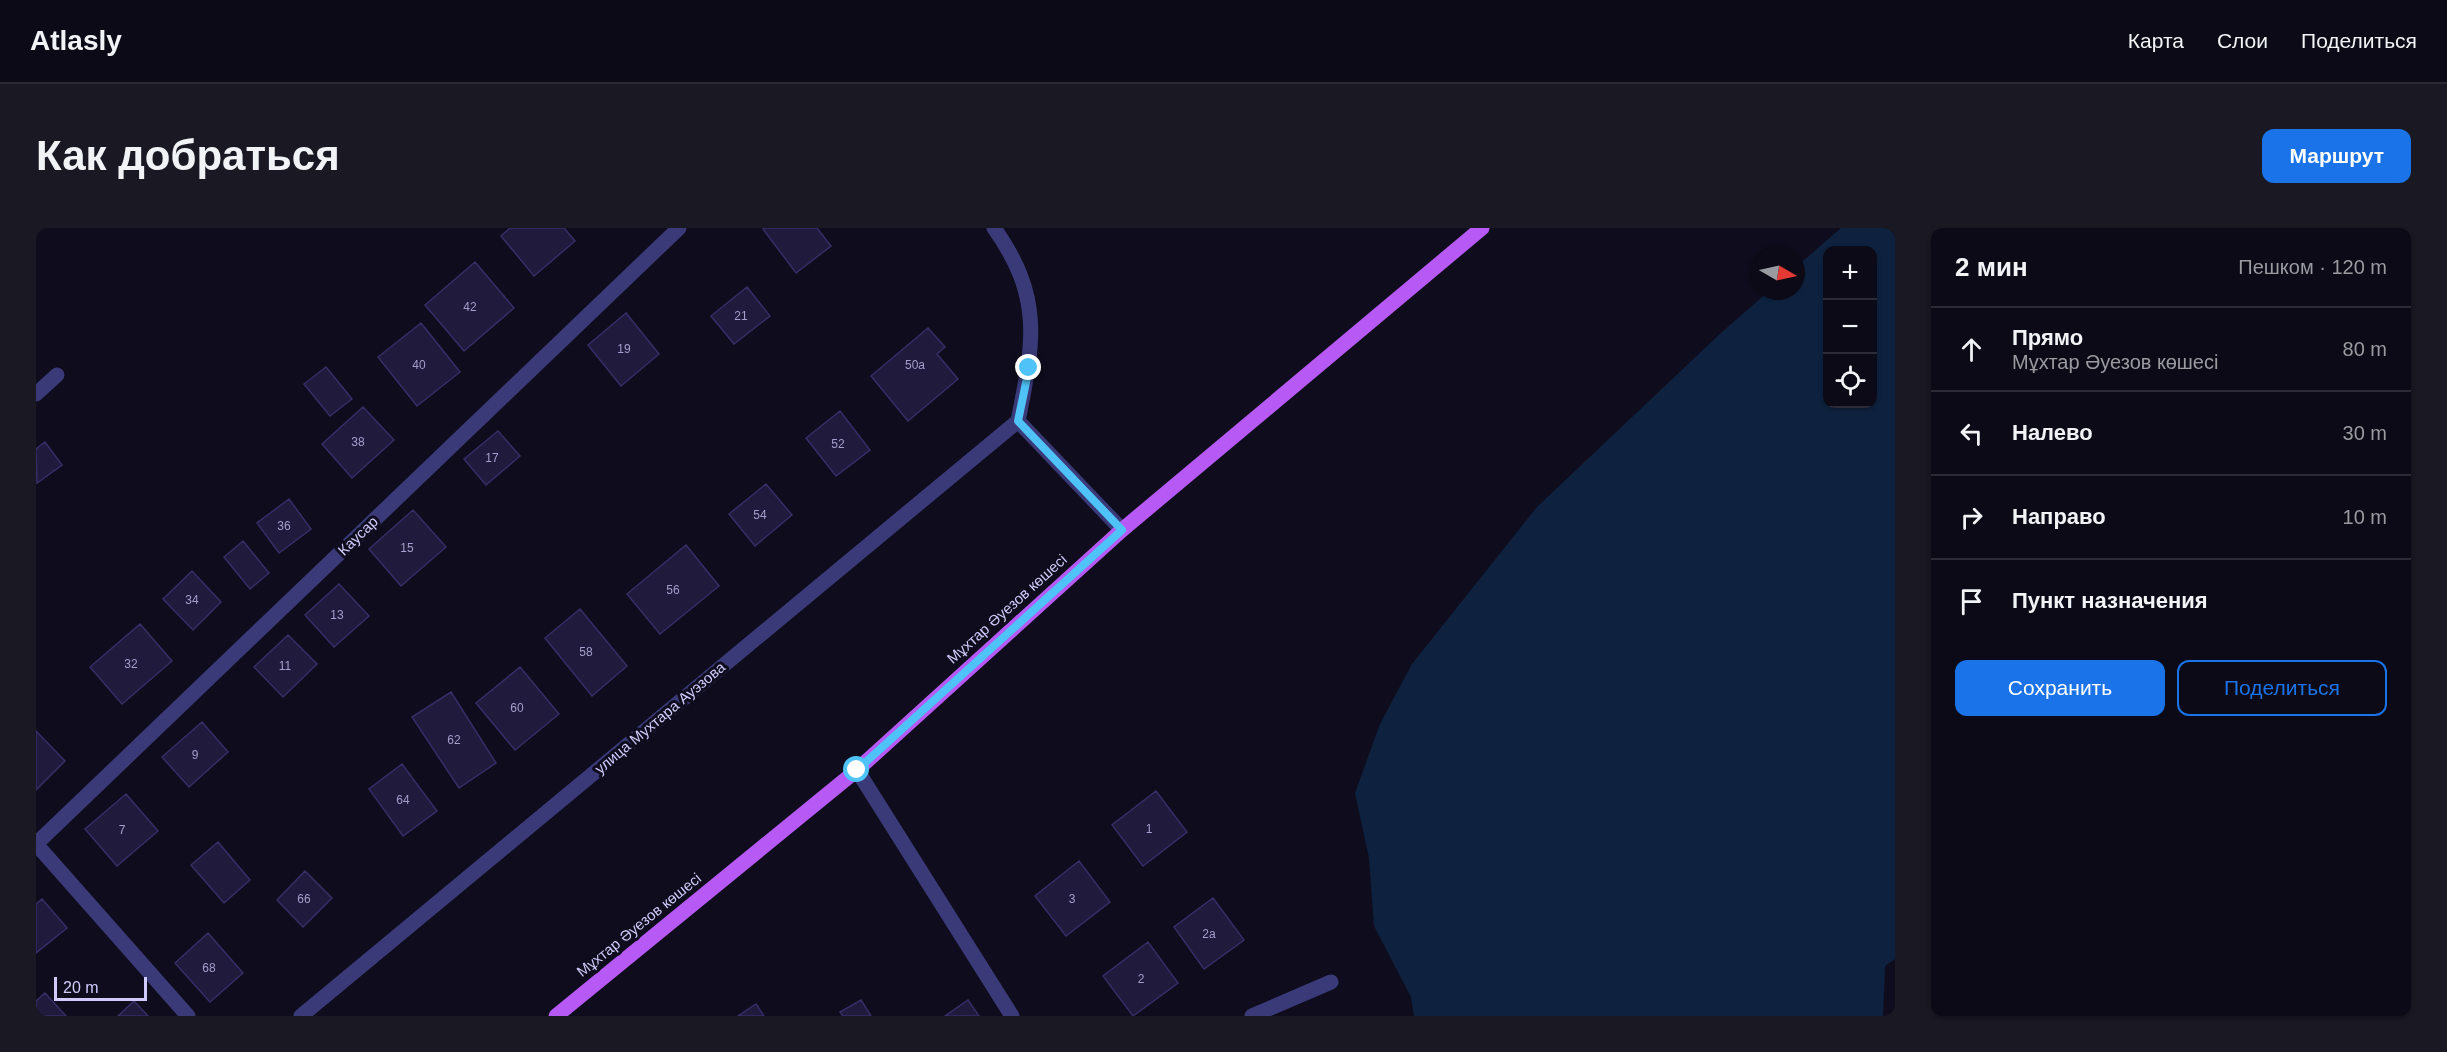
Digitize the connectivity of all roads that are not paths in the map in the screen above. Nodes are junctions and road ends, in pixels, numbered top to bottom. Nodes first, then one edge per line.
1 (680, 228) edge
2 (994, 228) edge
3 (1482, 228) edge
4 (57, 375) dead end
5 (36, 394) edge
6 (1018, 421) junction
7 (1122, 530) junction
8 (857, 770) junction
9 (36, 844) edge
10 (1331, 982) dead end
11 (188, 1016) edge
12 (301, 1016) edge
13 (556, 1016) edge
14 (1012, 1016) edge
15 (1252, 1016) edge

1 - 9 street, Каусар
2 - 6 street
3 - 7 main road, Мұхтар Әуезов көшесі
4 - 5 street
6 - 7 street
6 - 12 street, улица Мухтара Ауэзова
7 - 8 main road, Мұхтар Әуезов көшесі
8 - 13 main road, Мұхтар Әуезов көшесі
8 - 14 street
9 - 11 street
10 - 15 street

